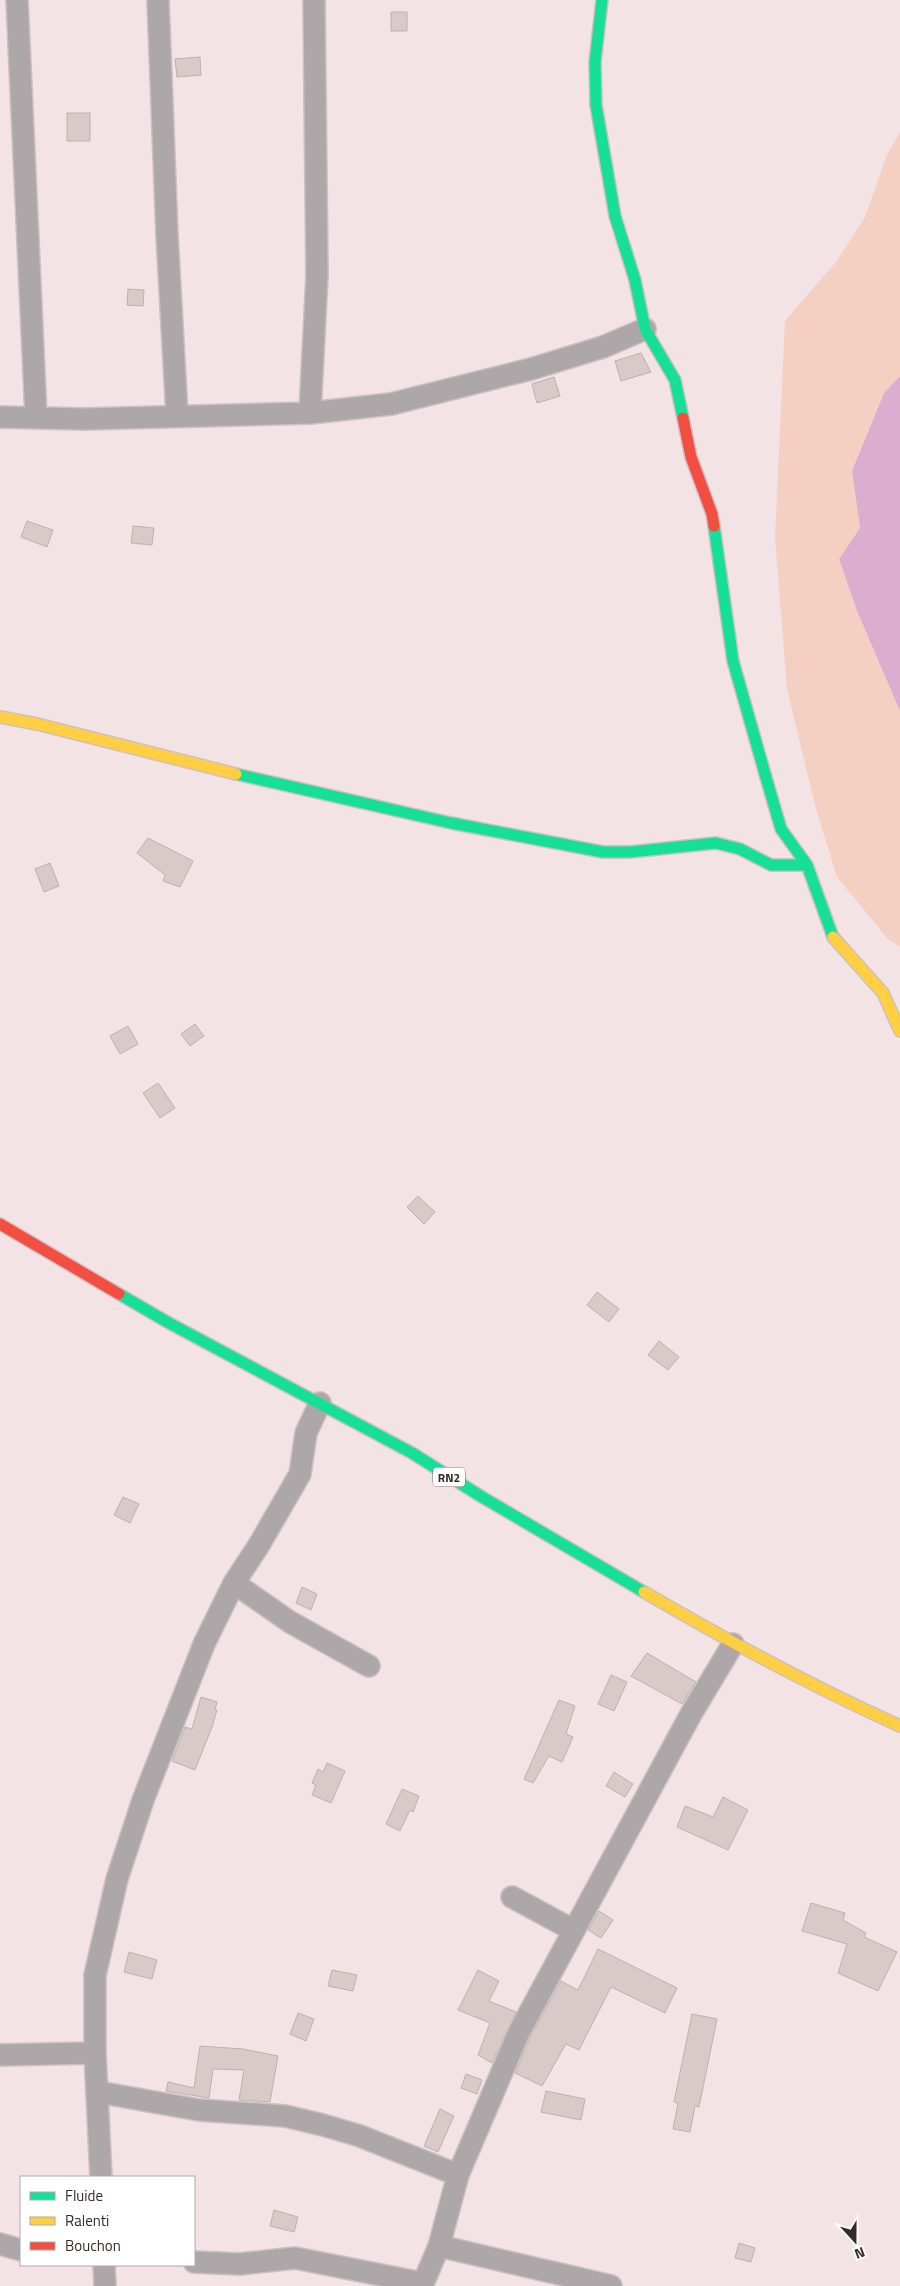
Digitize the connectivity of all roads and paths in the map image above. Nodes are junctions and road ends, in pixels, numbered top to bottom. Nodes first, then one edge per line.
1 (17, 0) edge
2 (158, 0) edge
3 (314, 0) edge
4 (602, 0) edge
5 (645, 329) junction
6 (310, 413) junction
7 (177, 415) junction
8 (0, 417) edge
9 (36, 417) junction
10 (0, 717) edge
11 (807, 865) junction
12 (900, 1030) edge
13 (0, 1224) edge
14 (320, 1403) junction
15 (234, 1583) junction
16 (733, 1644) junction
17 (369, 1666) dead end
18 (900, 1726) edge
19 (512, 1897) dead end
20 (573, 1930) junction
21 (95, 2053) junction
22 (0, 2055) edge
23 (98, 2092) junction
24 (458, 2175) junction
25 (101, 2176) edge
26 (0, 2244) edge
27 (439, 2246) junction
28 (20, 2250) edge
29 (195, 2262) edge
30 (104, 2266) edge
31 (422, 2284) edge
32 (105, 2286) edge
33 (611, 2286) edge

1 - 9 street
2 - 7 street
3 - 6 street
4 - 5 main road
5 - 6 street
5 - 11 main road
6 - 7 street
7 - 9 street
8 - 9 street
10 - 11 main road
11 - 12 main road
13 - 14 main road, RN2
14 - 15 street
14 - 16 main road, RN2
15 - 17 street
15 - 21 street
16 - 18 main road, RN2
16 - 20 street
19 - 20 street
20 - 24 street
21 - 22 street
21 - 23 street
23 - 24 street
23 - 25 street
24 - 27 street
26 - 28 street
27 - 31 street
27 - 33 street
29 - 31 street
30 - 32 street

